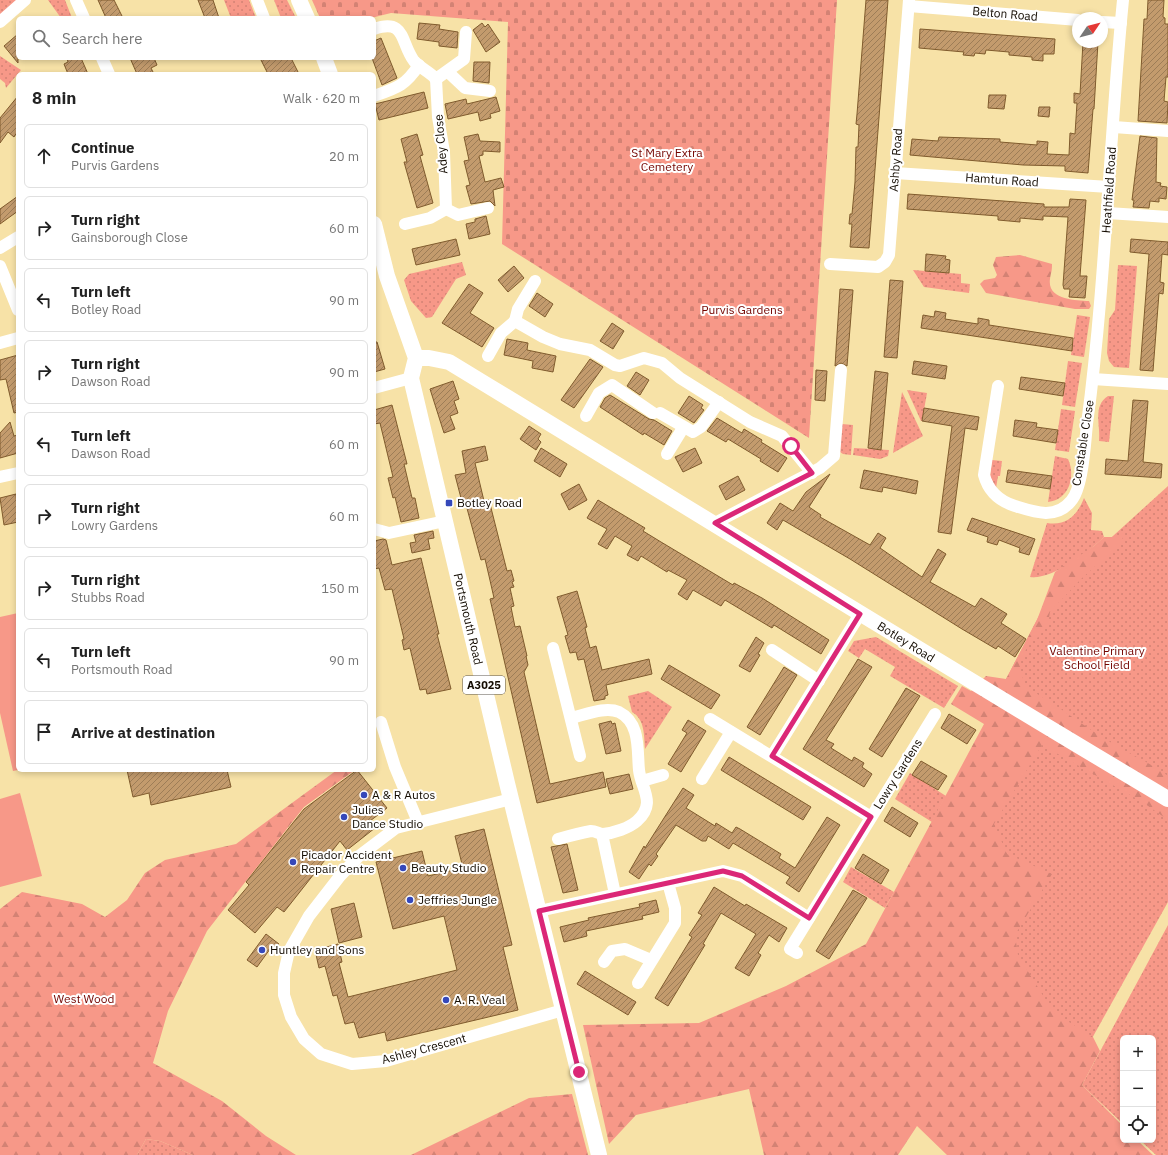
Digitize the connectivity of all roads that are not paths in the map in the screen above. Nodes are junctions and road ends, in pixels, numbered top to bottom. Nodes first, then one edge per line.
1 (25, 0) edge
2 (76, 0) edge
3 (257, 0) edge
4 (299, 0) edge
5 (1123, 0) edge
6 (909, 3) edge
7 (83, 16) edge
8 (263, 16) edge
9 (306, 16) edge
10 (1072, 19) edge
11 (0, 22) edge
12 (1108, 22) edge
13 (1121, 23) junction
14 (376, 29) edge
15 (466, 32) dead end
16 (103, 60) edge
17 (325, 60) edge
18 (419, 65) junction
19 (452, 69) junction
20 (108, 72) edge
21 (329, 72) edge
22 (436, 79) junction
23 (490, 91) dead end
24 (376, 95) edge
25 (1114, 127) junction
26 (1168, 131) edge
27 (895, 173) junction
28 (1109, 187) junction
29 (488, 208) dead end
30 (446, 209) junction
31 (1108, 213) junction
32 (1168, 217) edge
33 (405, 224) dead end
34 (376, 232) edge
35 (16, 238) edge
36 (0, 248) edge
37 (830, 264) dead end
38 (0, 266) edge
39 (535, 281) dead end
40 (16, 305) edge
41 (516, 315) junction
42 (16, 339) edge
43 (0, 343) edge
44 (488, 356) dead end
45 (416, 358) junction
46 (616, 365) junction
47 (841, 370) dead end
48 (411, 378) junction
49 (1093, 379) junction
50 (1168, 384) edge
51 (612, 385) junction
52 (998, 386) dead end
53 (376, 387) edge
54 (719, 402) junction
55 (586, 416) dead end
56 (683, 428) junction
57 (667, 454) dead end
58 (812, 473) junction
59 (16, 474) edge
60 (0, 477) edge
61 (445, 520) junction
62 (715, 523) junction
63 (376, 530) edge
64 (860, 614) junction
65 (554, 648) dead end
66 (772, 650) dead end
67 (819, 681) junction
68 (935, 714) dead end
69 (571, 718) junction
70 (710, 719) dead end
71 (381, 722) dead end
72 (731, 732) junction
73 (580, 756) dead end
74 (772, 756) junction
75 (663, 775) dead end
76 (702, 779) dead end
77 (642, 782) junction
78 (511, 799) junction
79 (1168, 799) edge
80 (871, 817) junction
81 (418, 822) junction
82 (602, 834) junction
83 (558, 838) dead end
84 (668, 883) junction
85 (615, 894) junction
86 (539, 911) junction
87 (809, 918) junction
88 (797, 953) dead end
89 (651, 960) junction
90 (604, 962) dead end
91 (638, 983) dead end
92 (563, 1010) junction
93 (598, 1155) edge

1 - 11 street
2 - 7 street
3 - 8 street
4 - 9 main road
5 - 13 street, Heathfield Road
6 - 10 street, Belton Road
6 - 27 street, Ashby Road
12 - 13 street
13 - 25 street, Heathfield Road
14 - 18 street
15 - 19 street
16 - 20 street
17 - 21 main road
18 - 22 street
18 - 24 street
19 - 22 street
19 - 23 street
22 - 30 street, Adey Close
25 - 26 street
25 - 28 street, Heathfield Road
27 - 28 street, Hamtun Road
27 - 37 street, Ashby Road
28 - 31 street, Heathfield Road
29 - 30 street
30 - 33 street
31 - 32 street
31 - 49 street, Heathfield Road
34 - 45 main road
35 - 36 street
38 - 40 street
39 - 41 street
41 - 44 street
41 - 46 street
42 - 43 street
45 - 48 main road, Portsmouth Road / A3025
45 - 62 main road, Botley Road
46 - 51 street
46 - 54 street
47 - 58 street
48 - 53 street
48 - 61 main road, Portsmouth Road / A3025
49 - 50 street
49 - 52 street, Constable Close
51 - 55 street
51 - 56 street
54 - 56 street
54 - 58 street
56 - 57 street
58 - 62 street
59 - 60 street
61 - 63 street
61 - 78 main road, Portsmouth Road / A3025
62 - 64 main road, Botley Road
64 - 67 street
64 - 79 main road, Botley Road
65 - 69 street
66 - 67 street
67 - 74 street
68 - 80 street, Lowry Gardens
69 - 73 street
69 - 77 street
70 - 72 street
71 - 81 street
72 - 74 street
72 - 76 street
74 - 80 street
75 - 77 street
77 - 82 street
78 - 81 street, Ashley Crescent
78 - 86 main road, Portsmouth Road / A3025
80 - 87 street, Lowry Gardens
81 - 92 street, Ashley Crescent
82 - 83 street
82 - 85 street
84 - 85 street
84 - 87 street
84 - 89 street
85 - 86 street
86 - 92 main road, Portsmouth Road / A3025
87 - 88 street, Lowry Gardens
89 - 90 street
89 - 91 street
92 - 93 main road, Portsmouth Road / A3025

